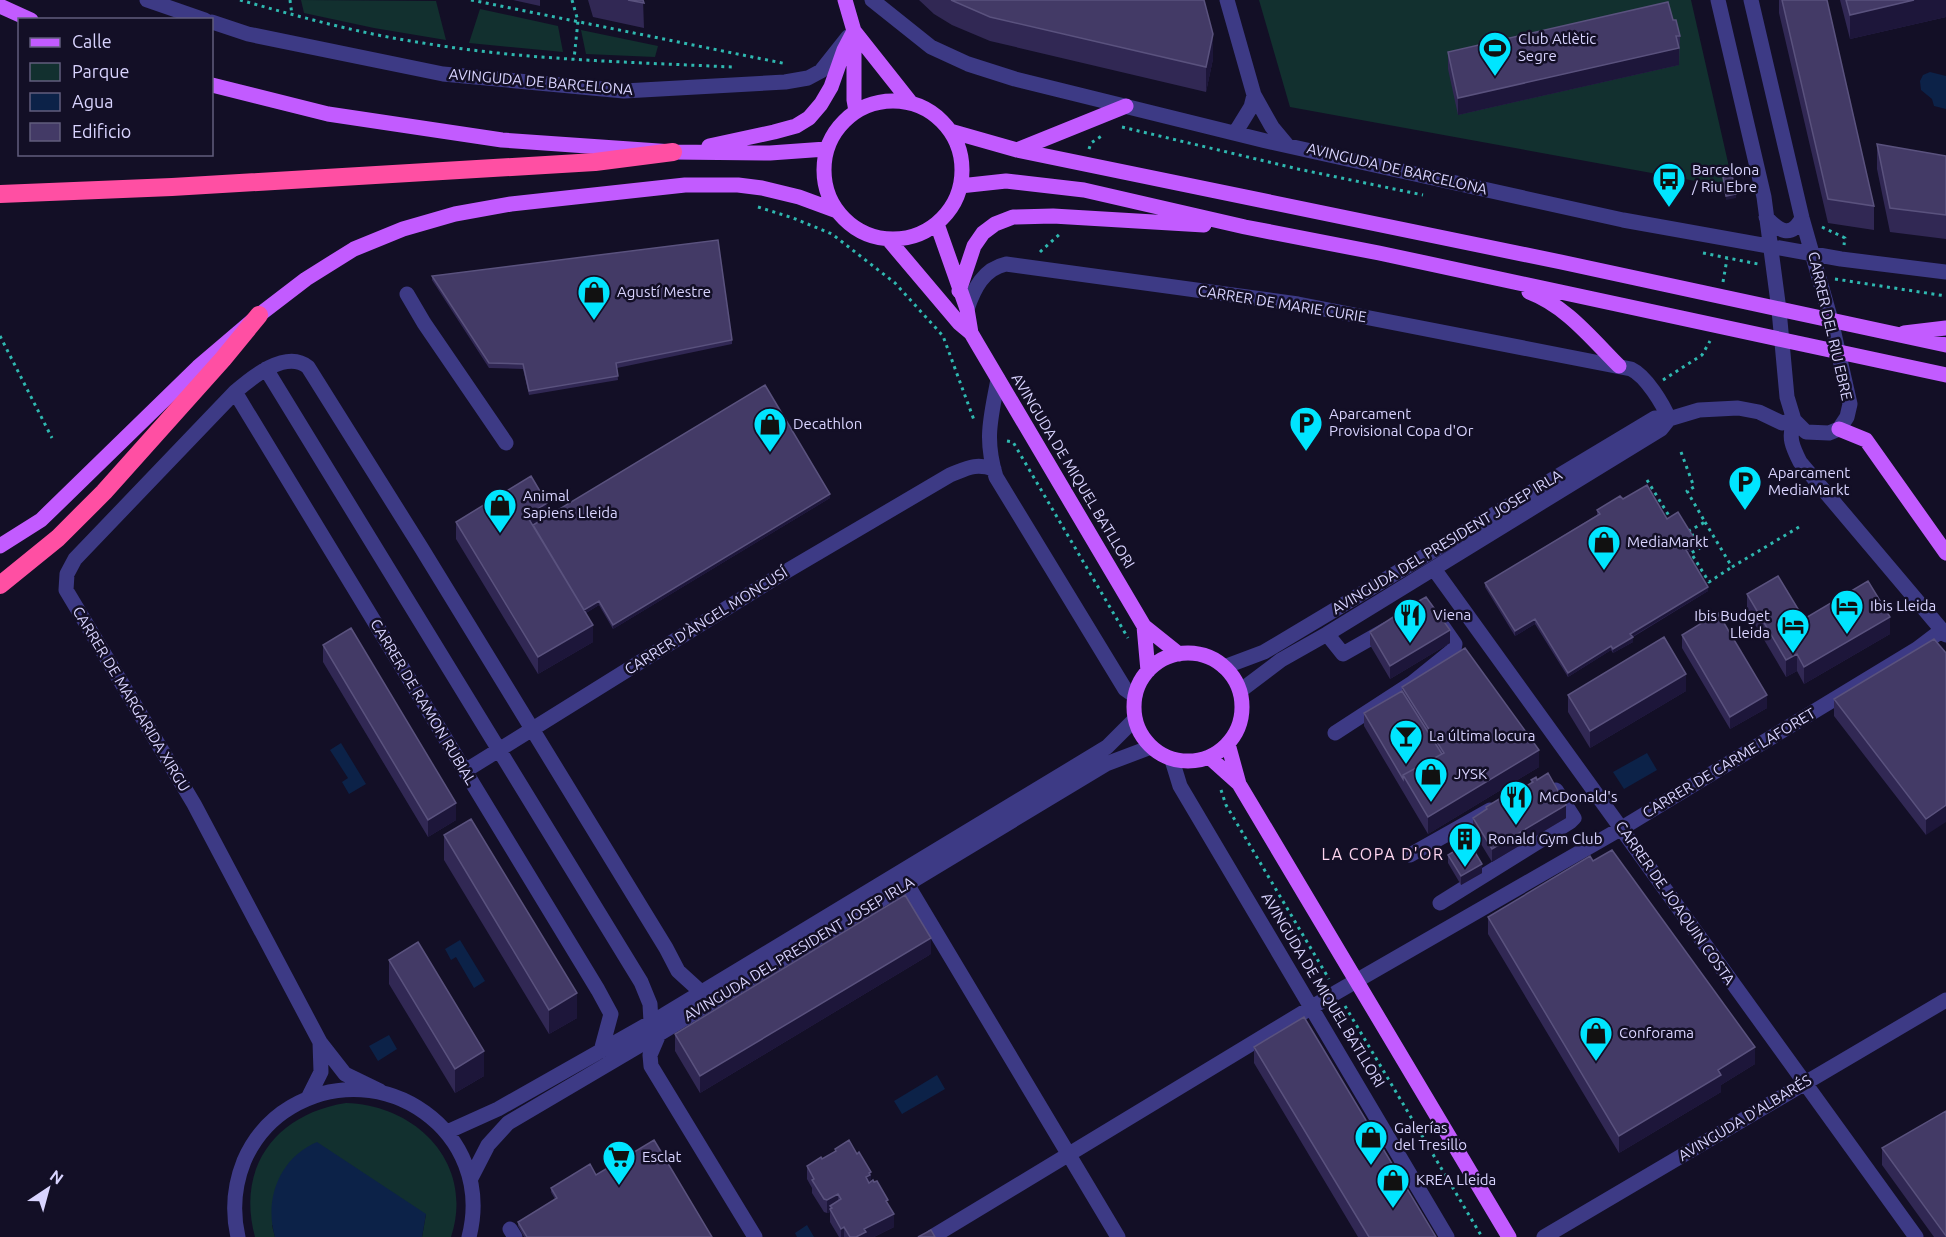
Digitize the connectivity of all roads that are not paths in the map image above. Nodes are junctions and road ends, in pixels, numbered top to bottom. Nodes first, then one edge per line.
1 (147, 0) edge
2 (845, 0) edge
3 (872, 0) edge
4 (1227, 0) edge
5 (1718, 0) edge
6 (1751, 0) edge
7 (0, 6) edge
8 (27, 18) edge
9 (199, 18) edge
10 (213, 22) edge
11 (854, 30) junction
12 (213, 85) edge
13 (1254, 95) junction
14 (911, 103) junction
15 (1126, 106) junction
16 (856, 111) junction
17 (950, 131) junction
18 (1235, 133) junction
19 (1287, 145) junction
20 (826, 149) junction
21 (1017, 150) junction
22 (673, 152) junction
23 (960, 186) junction
24 (0, 194) edge
25 (837, 211) junction
26 (1766, 218) junction
27 (1802, 218) junction
28 (937, 224) junction
29 (1245, 227) junction
30 (888, 239) junction
31 (1770, 248) junction
32 (1814, 253) junction
33 (1946, 272) edge
34 (1480, 274) junction
35 (959, 291) junction
36 (407, 294) dead end
37 (967, 309) junction
38 (1779, 310) junction
39 (258, 315) junction
40 (1831, 320) junction
41 (1946, 328) edge
42 (971, 333) junction
43 (1897, 334) junction
44 (1782, 340) junction
45 (1946, 345) edge
46 (1839, 354) junction
47 (1619, 366) junction
48 (266, 369) junction
49 (1946, 375) edge
50 (998, 379) junction
51 (1655, 389) junction
52 (235, 392) junction
53 (1787, 397) junction
54 (1758, 412) junction
55 (1669, 419) junction
56 (1651, 420) junction
57 (1794, 421) junction
58 (1839, 429) junction
59 (1814, 433) junction
60 (988, 437) junction
61 (506, 443) dead end
62 (1800, 462) junction
63 (993, 469) junction
64 (950, 475) junction
65 (0, 546) edge
66 (1946, 553) edge
67 (1434, 569) junction
68 (0, 585) edge
69 (1430, 608) edge
70 (1400, 620) edge
71 (1144, 626) junction
72 (1944, 632) edge
73 (1327, 634) junction
74 (1179, 654) junction
75 (1224, 667) junction
76 (1148, 671) junction
77 (1240, 691) junction
78 (1135, 696) junction
79 (1135, 718) junction
80 (531, 728) junction
81 (1335, 733) dead end
82 (1228, 744) junction
83 (1151, 747) junction
84 (499, 749) junction
85 (1209, 757) junction
86 (1172, 760) junction
87 (465, 771) junction
88 (1545, 778) edge
89 (1239, 784) junction
90 (1500, 804) edge
91 (1622, 828) junction
92 (1410, 855) dead end
93 (907, 884) junction
94 (1440, 903) dead end
95 (1356, 981) junction
96 (701, 992) junction
97 (1946, 1000) edge
98 (1312, 1007) junction
99 (655, 1028) junction
100 (320, 1042) junction
101 (601, 1051) junction
102 (1805, 1083) junction
103 (380, 1091) junction
104 (309, 1096) junction
105 (447, 1132) junction
106 (1069, 1155) junction
107 (471, 1178) junction
108 (238, 1237) edge
109 (469, 1237) edge
110 (755, 1237) edge
111 (932, 1237) edge
112 (1118, 1237) edge
113 (1447, 1237) edge
114 (1509, 1237) edge
115 (1544, 1237) edge
116 (1916, 1237) edge

1 - 9 street
2 - 11 main road
3 - 15 street, AVINGUDA DE BARCELONA
4 - 13 street
5 - 26 street
6 - 27 street, CARRER DEL RIU EBRE
7 - 8 main road
10 - 11 street, AVINGUDA DE BARCELONA
11 - 14 main road
11 - 16 main road
11 - 22 main road
12 - 22 main road
13 - 18 street
13 - 19 street
14 - 16 main road
14 - 17 main road
15 - 18 street, AVINGUDA DE BARCELONA
15 - 21 main road
16 - 20 main road
17 - 21 main road
17 - 23 main road
18 - 19 street, AVINGUDA DE BARCELONA
19 - 31 street, AVINGUDA DE BARCELONA
20 - 22 main road
20 - 25 main road
21 - 38 main road
22 - 24 highway
23 - 28 main road
23 - 29 main road
25 - 30 main road
25 - 39 main road
26 - 27 street
26 - 31 street
27 - 32 street, CARRER DEL RIU EBRE
28 - 30 main road
28 - 35 main road, AVINGUDA DE MIQUEL BATLLORI
29 - 34 main road
29 - 35 main road
30 - 42 main road, AVINGUDA DE MIQUEL BATLLORI
31 - 32 street, AVINGUDA DE BARCELONA
31 - 38 street
32 - 33 street, AVINGUDA DE BARCELONA
32 - 40 street, CARRER DEL RIU EBRE
34 - 44 main road
34 - 47 main road
35 - 37 main road, AVINGUDA DE MIQUEL BATLLORI
36 - 61 street
37 - 42 main road, AVINGUDA DE MIQUEL BATLLORI
37 - 47 street, CARRER DE MARIE CURIE
38 - 40 main road
38 - 44 street
39 - 65 main road
39 - 68 highway
40 - 43 main road
40 - 46 street, CARRER DEL RIU EBRE
41 - 43 main road
42 - 50 main road, AVINGUDA DE MIQUEL BATLLORI
43 - 45 main road
44 - 46 main road
44 - 53 street
46 - 49 main road
46 - 58 street, CARRER DEL RIU EBRE
47 - 51 street
48 - 52 street
48 - 80 street
48 - 84 street
50 - 60 street
50 - 71 main road, AVINGUDA DE MIQUEL BATLLORI
51 - 55 street
51 - 56 street
52 - 87 street, CARRER DE RAMON RUBIAL
52 - 100 street, CARRER DE MARGARIDA XIRGU
53 - 54 street
53 - 57 street
54 - 55 street, AVINGUDA DEL PRESIDENT JOSEP IRLA
54 - 57 street, AVINGUDA DEL PRESIDENT JOSEP IRLA
55 - 56 street, AVINGUDA DEL PRESIDENT JOSEP IRLA
55 - 67 street, AVINGUDA DEL PRESIDENT JOSEP IRLA
56 - 75 street, AVINGUDA DEL PRESIDENT JOSEP IRLA
57 - 59 street
57 - 62 street
58 - 59 street
58 - 66 main road
59 - 62 street
60 - 63 street
60 - 64 street, CARRER D'ÀNGEL MONCUSÍ
62 - 72 street
63 - 64 street, CARRER D'ÀNGEL MONCUSÍ
63 - 78 street
64 - 80 street, CARRER D'ÀNGEL MONCUSÍ
67 - 73 street, AVINGUDA DEL PRESIDENT JOSEP IRLA
67 - 91 street, CARRER DE JOAQUIN COSTA
69 - 81 street
70 - 73 street
71 - 74 main road, AVINGUDA DE MIQUEL BATLLORI
71 - 76 main road, AVINGUDA DE MIQUEL BATLLORI
72 - 91 street, CARRER DE CARME LAFORET
73 - 77 street, AVINGUDA DEL PRESIDENT JOSEP IRLA
74 - 75 main road
74 - 76 main road
75 - 77 main road
76 - 78 main road
77 - 82 main road
78 - 79 main road
79 - 83 main road
79 - 96 street, AVINGUDA DEL PRESIDENT JOSEP IRLA
80 - 84 street, CARRER D'ÀNGEL MONCUSÍ
80 - 96 street
82 - 85 main road
82 - 89 main road
83 - 86 main road
83 - 93 street, AVINGUDA DEL PRESIDENT JOSEP IRLA
84 - 87 street, CARRER D'ÀNGEL MONCUSÍ
84 - 99 street
85 - 86 main road
85 - 89 main road
86 - 98 street, AVINGUDA DE MIQUEL BATLLORI
87 - 101 street, CARRER DE RAMON RUBIAL
88 - 94 street
89 - 95 main road
90 - 92 street
91 - 95 street, CARRER DE CARME LAFORET
91 - 102 street, CARRER DE JOAQUIN COSTA
93 - 99 street, AVINGUDA DEL PRESIDENT JOSEP IRLA
93 - 106 street
95 - 98 street, CARRER DE CARME LAFORET
95 - 114 main road
96 - 99 street, AVINGUDA DEL PRESIDENT JOSEP IRLA
97 - 102 street, AVINGUDA D'ALBARÉS
98 - 106 street, CARRER DE CARME LAFORET
98 - 113 street, AVINGUDA DE MIQUEL BATLLORI
99 - 101 street, AVINGUDA DEL PRESIDENT JOSEP IRLA
99 - 107 street, AVINGUDA DEL PRESIDENT JOSEP IRLA
99 - 110 street
100 - 103 street, CARRER DE MARGARIDA XIRGU
100 - 104 street, CARRER DE MARGARIDA XIRGU
101 - 105 street, AVINGUDA DEL PRESIDENT JOSEP IRLA
102 - 115 street, AVINGUDA D'ALBARÉS
102 - 116 street, CARRER DE JOAQUIN COSTA
103 - 104 street
103 - 105 street
104 - 108 street
105 - 107 street
106 - 111 street, CARRER DE CARME LAFORET
106 - 112 street
107 - 109 street

